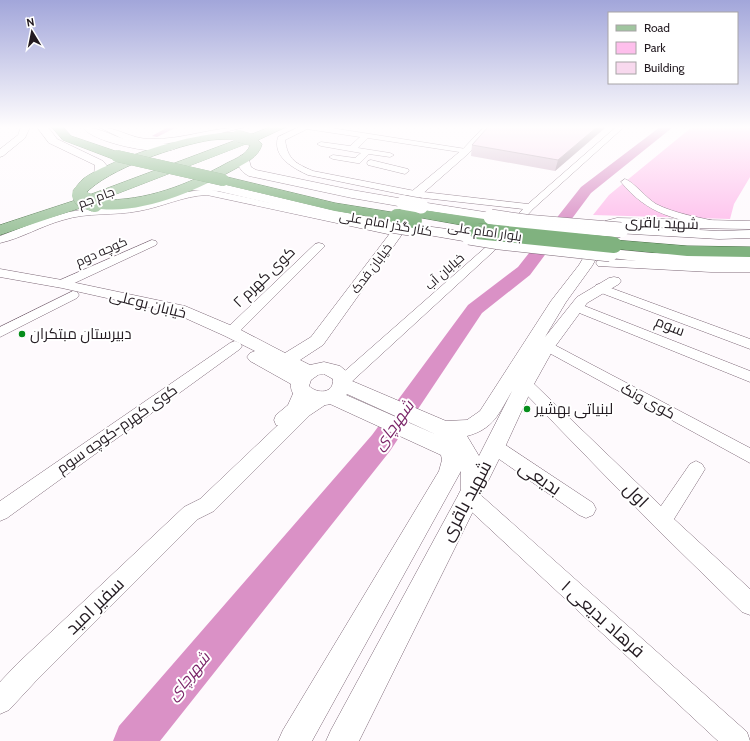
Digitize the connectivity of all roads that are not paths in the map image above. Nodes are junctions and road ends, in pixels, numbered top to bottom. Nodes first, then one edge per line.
1 (96, 162) edge
2 (133, 162) edge
3 (147, 162) edge
4 (171, 162) edge
5 (179, 162) edge
6 (191, 162) edge
7 (238, 162) edge
8 (244, 162) edge
9 (290, 162) edge
10 (358, 162) edge
11 (456, 162) edge
12 (584, 162) edge
13 (406, 171) dead end
14 (100, 176) junction
15 (229, 177) junction
16 (625, 182) dead end
17 (82, 188) junction
18 (191, 188) junction
19 (101, 205) junction
20 (530, 207) junction
21 (407, 215) junction
22 (0, 218) edge
23 (0, 225) edge
24 (750, 225) edge
25 (0, 230) edge
26 (719, 230) junction
27 (750, 234) edge
28 (0, 236) edge
29 (635, 238) junction
30 (0, 240) edge
31 (750, 242) edge
32 (152, 243) dead end
33 (319, 246) dead end
34 (613, 246) junction
35 (750, 252) edge
36 (750, 261) edge
37 (584, 266) junction
38 (750, 268) edge
39 (0, 273) edge
40 (750, 274) edge
41 (611, 281) junction
42 (0, 282) edge
43 (73, 289) junction
44 (577, 307) junction
45 (0, 333) edge
46 (233, 339) junction
47 (317, 341) junction
48 (750, 344) edge
49 (547, 346) junction
50 (288, 359) junction
51 (750, 377) edge
52 (306, 378) junction
53 (525, 384) junction
54 (335, 390) junction
55 (444, 438) junction
56 (495, 447) junction
57 (750, 456) edge
58 (696, 469) dead end
59 (470, 492) junction
60 (586, 509) dead end
61 (0, 512) edge
62 (192, 513) junction
63 (662, 521) junction
64 (750, 603) edge
65 (0, 701) edge
66 (294, 741) edge
67 (342, 741) edge
68 (738, 741) edge

1 - 14 main road
2 - 14 main road
3 - 15 highway, bridge
4 - 15 highway
5 - 23 main road, جام جم
6 - 25 main road, جام جم
7 - 18 main road
8 - 21 main road, کنار گذر امام علی
9 - 21 street
10 - 13 street
11 - 21 street, خیابان فدک
12 - 20 street, خیابان آب
14 - 17 main road
15 - 21 highway, بلوار امام علی
16 - 26 street
17 - 19 main road, bridge
17 - 22 main road
18 - 19 main road
18 - 21 main road, کنار گذر امام علی
19 - 28 main road
20 - 21 street
20 - 54 street, خیابان آب
21 - 30 street
21 - 34 highway, بلوار امام علی, bridge
21 - 47 street, خیابان فدک
24 - 26 street, شهید باقری
26 - 27 main road
26 - 29 main road
26 - 34 main road
26 - 37 street, شهید باقری
29 - 31 highway, بلوار امام علی
29 - 34 highway, بلوار امام علی
32 - 43 street, کوچه دوم
33 - 46 street, کوی کهرم ۲
34 - 35 highway, بلوار امام علی
34 - 36 main road
34 - 37 street
34 - 38 street
34 - 41 street
37 - 41 street
37 - 55 street, شهید باقری
39 - 43 street, خیابان بوعلی
40 - 41 street
41 - 44 street, شهید باقری
41 - 48 street
42 - 43 street, خیابان بوعلی
43 - 45 street, کوچه دوم
43 - 46 street, خیابان بوعلی
44 - 49 street, شهید باقری
44 - 51 street, سوم
46 - 50 street, خیابان بوعلی
46 - 52 street, خیابان بوعلی
46 - 61 street, کوی کهرم-کوچه سوم
47 - 50 street, خیابان فدک
47 - 52 street, خیابان فدک
49 - 53 street, شهید باقری
49 - 57 street, کوی ونک
50 - 52 street, خیابان بوعلی
52 - 54 street
52 - 54 street
52 - 62 street, سفیر امید
53 - 56 street, شهید باقری
53 - 63 street, اول
54 - 55 street
54 - 62 street, سفیر امید
55 - 59 street
55 - 66 street, شهید باقری
56 - 59 street, شهید باقری
56 - 60 street, بدیعی
58 - 63 street
59 - 67 street, شهید باقری
59 - 68 street, فرهاد بدیعی ۱
62 - 65 street, سفیر امید
63 - 64 street, اول

